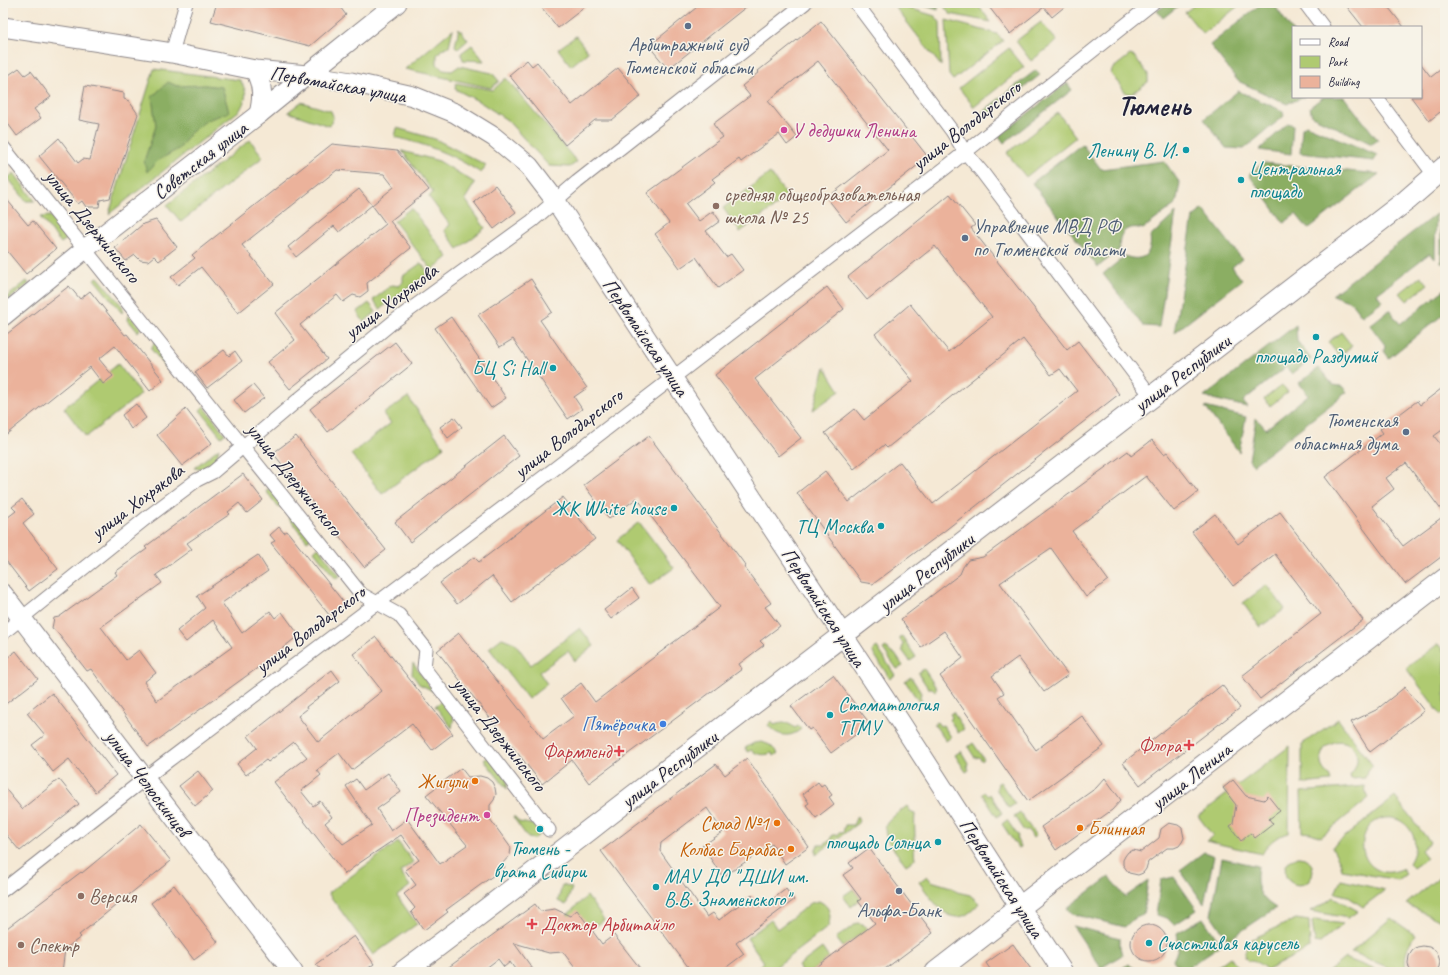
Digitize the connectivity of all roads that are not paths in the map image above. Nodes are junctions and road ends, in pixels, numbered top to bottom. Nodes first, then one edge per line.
1 (186, 3) edge
2 (397, 3) edge
3 (805, 3) edge
4 (856, 3) edge
5 (1153, 3) edge
6 (1305, 3) edge
7 (1322, 26) edge
8 (3, 27) edge
9 (172, 53) junction
10 (255, 70) junction
11 (306, 74) junction
12 (1377, 98) edge
13 (259, 114) junction
14 (3, 147) edge
15 (965, 152) junction
16 (1440, 171) edge
17 (555, 200) junction
18 (85, 248) junction
19 (3, 316) edge
20 (673, 377) junction
21 (1151, 396) junction
22 (243, 446) junction
23 (1445, 579) edge
24 (3, 594) edge
25 (378, 602) junction
26 (21, 618) junction
27 (3, 632) edge
28 (843, 636) junction
29 (145, 779) junction
30 (549, 830) dead end
31 (3, 890) edge
32 (1020, 908) junction
33 (293, 972) edge
34 (403, 972) edge
35 (936, 972) edge
36 (1063, 972) edge

1 - 9 street
2 - 11 street, Советская улица
3 - 17 street, улица Хохрякова
4 - 15 street
5 - 15 street, улица Володарского
6 - 7 street
8 - 9 street, Первомайская улица
9 - 10 street, Первомайская улица
10 - 11 street, Первомайская улица
10 - 13 street
11 - 13 street, Советская улица
11 - 17 street, Первомайская улица
12 - 16 street
13 - 18 street, Советская улица
14 - 18 street, улица Дзержинского
15 - 20 street, улица Володарского
15 - 21 street
16 - 21 main road, улица Республики
17 - 20 street, Первомайская улица
17 - 22 street, улица Хохрякова
18 - 19 street, Советская улица
18 - 22 street, улица Дзержинского
20 - 25 street, улица Володарского
20 - 28 street, Первомайская улица
21 - 28 main road, улица Республики
22 - 25 street, улица Дзержинского
22 - 26 street, улица Хохрякова
23 - 32 main road, улица Ленина
24 - 26 street, улица Челюскинцев
25 - 29 street, улица Володарского
25 - 30 street, улица Дзержинского
26 - 27 street, улица Хохрякова
26 - 29 street, улица Челюскинцев
28 - 32 street, Первомайская улица
28 - 34 main road, улица Республики
29 - 31 street, улица Володарского
29 - 33 street, улица Челюскинцев
32 - 35 main road, улица Ленина
32 - 36 street, Первомайская улица

